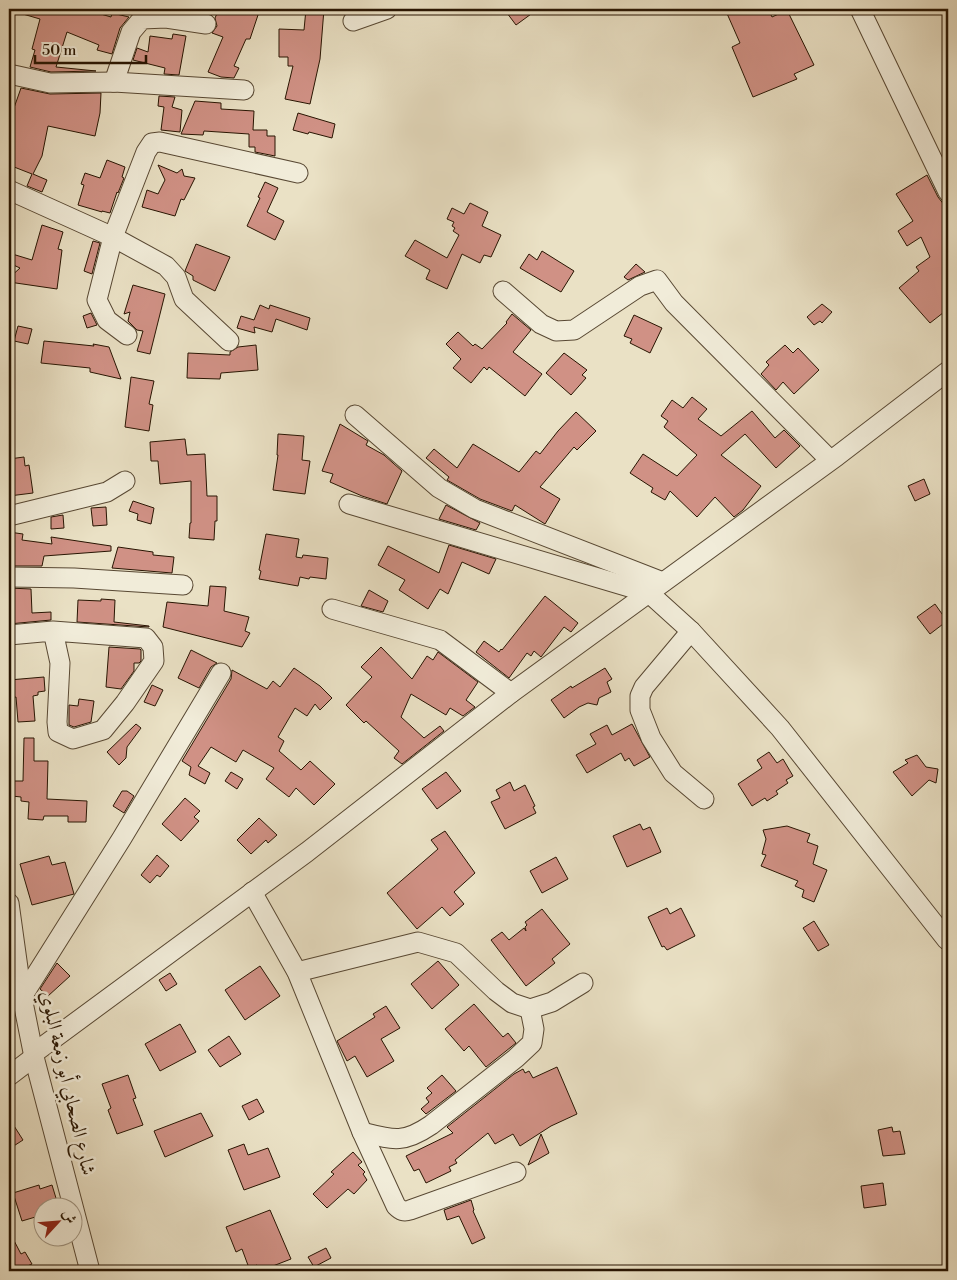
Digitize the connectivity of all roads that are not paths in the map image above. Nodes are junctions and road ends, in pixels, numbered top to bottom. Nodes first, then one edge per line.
1 (387, 9) edge
2 (860, 9) edge
3 (353, 21) dead end
4 (206, 24) dead end
5 (9, 74) edge
6 (114, 82) junction
7 (244, 90) dead end
8 (298, 173) dead end
9 (9, 190) edge
10 (948, 192) edge
11 (113, 237) junction
12 (503, 291) dead end
13 (127, 335) dead end
14 (229, 341) dead end
15 (948, 371) edge
16 (355, 414) dead end
17 (830, 460) junction
18 (125, 481) dead end
19 (349, 504) dead end
20 (9, 516) edge
21 (9, 577) edge
22 (182, 585) dead end
23 (656, 588) junction
24 (332, 609) dead end
25 (53, 631) junction
26 (691, 631) junction
27 (9, 635) edge
28 (221, 673) dead end
29 (511, 693) junction
30 (704, 799) dead end
31 (252, 892) junction
32 (9, 903) edge
33 (947, 940) dead end
34 (297, 972) junction
35 (583, 983) dead end
36 (22, 997) junction
37 (530, 1009) junction
38 (34, 1055) junction
39 (9, 1076) edge
40 (362, 1132) junction
41 (516, 1172) dead end
42 (90, 1271) edge

1 - 3 street
2 - 10 street
4 - 6 street
5 - 6 street
6 - 7 street
8 - 11 street
9 - 11 street
11 - 13 street
11 - 14 street
12 - 17 street
15 - 17 street
16 - 23 street
17 - 23 street
18 - 20 street
19 - 23 street
21 - 22 street
23 - 26 street
23 - 29 street
24 - 29 street
25 - 25 street
25 - 27 street
26 - 30 street
26 - 33 street
28 - 36 street
29 - 31 street
31 - 34 street
31 - 38 street
32 - 36 street, شارع الصحابي أبو زمعة البلوي
34 - 37 street
34 - 40 street
35 - 37 street
36 - 38 street, شارع الصحابي أبو زمعة البلوي
37 - 40 street
38 - 39 street
38 - 42 street, شارع الصحابي أبو زمعة البلوي
40 - 41 street

